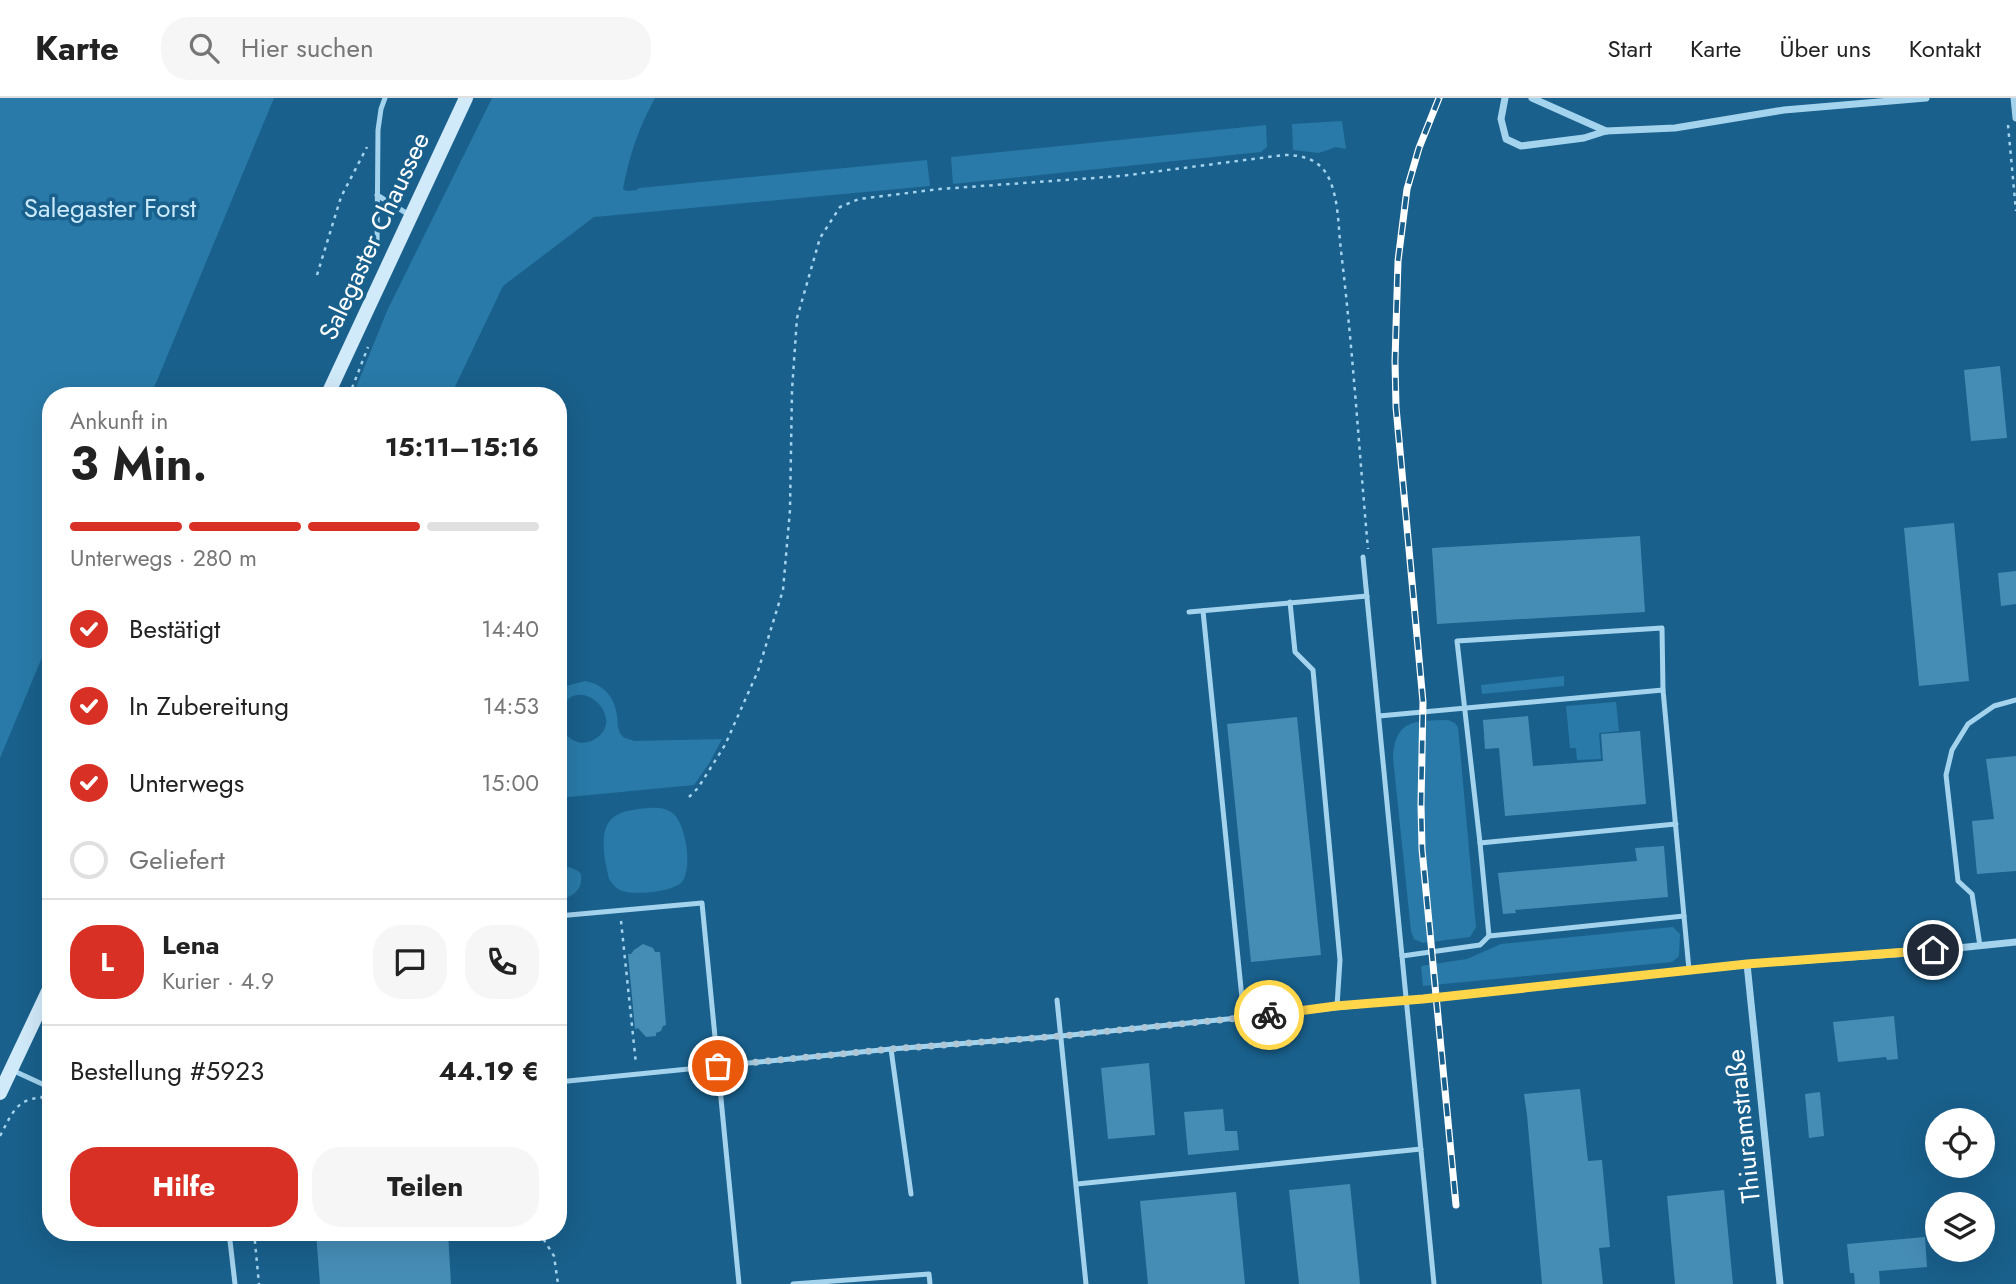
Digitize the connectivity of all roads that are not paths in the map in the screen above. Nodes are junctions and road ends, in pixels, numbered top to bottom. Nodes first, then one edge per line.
1 (385, 98) edge
2 (466, 98) edge
3 (1505, 98) edge
4 (1532, 98) edge
5 (1926, 98) edge
6 (2014, 98) edge
7 (2012, 118) edge
8 (1606, 131) junction
9 (377, 195) junction
10 (411, 216) junction
11 (377, 249) dead end
12 (331, 387) edge
13 (1363, 557) road end
14 (1367, 596) junction
15 (1290, 602) junction
16 (1203, 611) junction
17 (1189, 612) dead end
18 (1663, 690) junction
19 (2016, 700) edge
20 (1465, 708) junction
21 (1379, 716) junction
22 (1676, 824) junction
23 (1480, 843) junction
24 (567, 915) edge
25 (1684, 916) junction
26 (1489, 936) junction
27 (2016, 942) edge
28 (1980, 946) junction
29 (1402, 956) junction
30 (1747, 964) junction
31 (1689, 970) junction
32 (1426, 998) joint
33 (1057, 1000) dead end
34 (1406, 1000) junction
35 (42, 1004) edge
36 (1336, 1006) junction
37 (1244, 1018) junction
38 (1061, 1036) junction
39 (891, 1049) junction
40 (718, 1066) junction
41 (11, 1070) junction
42 (567, 1081) edge
43 (42, 1084) edge
44 (0, 1093) edge
45 (1421, 1149) junction
46 (1077, 1184) junction
47 (911, 1194) dead end
48 (230, 1241) edge
49 (234, 1284) edge
50 (739, 1284) edge
51 (793, 1284) edge
52 (930, 1284) edge
53 (1086, 1284) edge
54 (1434, 1284) edge
55 (1780, 1284) edge

1 - 9 lane
2 - 10 main road, Salegaster Chaussee
3 - 8 street
4 - 8 street
5 - 8 street
6 - 7 street
9 - 10 lane
9 - 11 lane
10 - 12 main road, Salegaster Chaussee
13 - 14 lane
14 - 15 lane
14 - 21 lane
15 - 16 lane
15 - 36 lane
16 - 17 lane
16 - 37 lane
18 - 20 lane
18 - 20 lane
18 - 22 lane
19 - 28 lane
20 - 21 lane
20 - 23 lane
21 - 29 lane
22 - 23 lane
22 - 25 lane
23 - 26 lane
24 - 40 lane
25 - 26 lane
25 - 31 lane
26 - 29 lane
27 - 28 street
28 - 30 street
29 - 34 lane
30 - 31 street
30 - 55 street, Thiuramstraße
31 - 32 street
32 - 34 lane
33 - 38 lane
34 - 36 lane
34 - 45 lane
35 - 41 main road
36 - 37 lane
37 - 38 lane
38 - 39 lane
38 - 46 lane
39 - 40 lane
39 - 47 lane
40 - 42 lane
40 - 50 lane
41 - 43 lane
41 - 44 main road
45 - 46 lane
45 - 54 lane
46 - 53 lane
48 - 49 lane
51 - 52 lane

